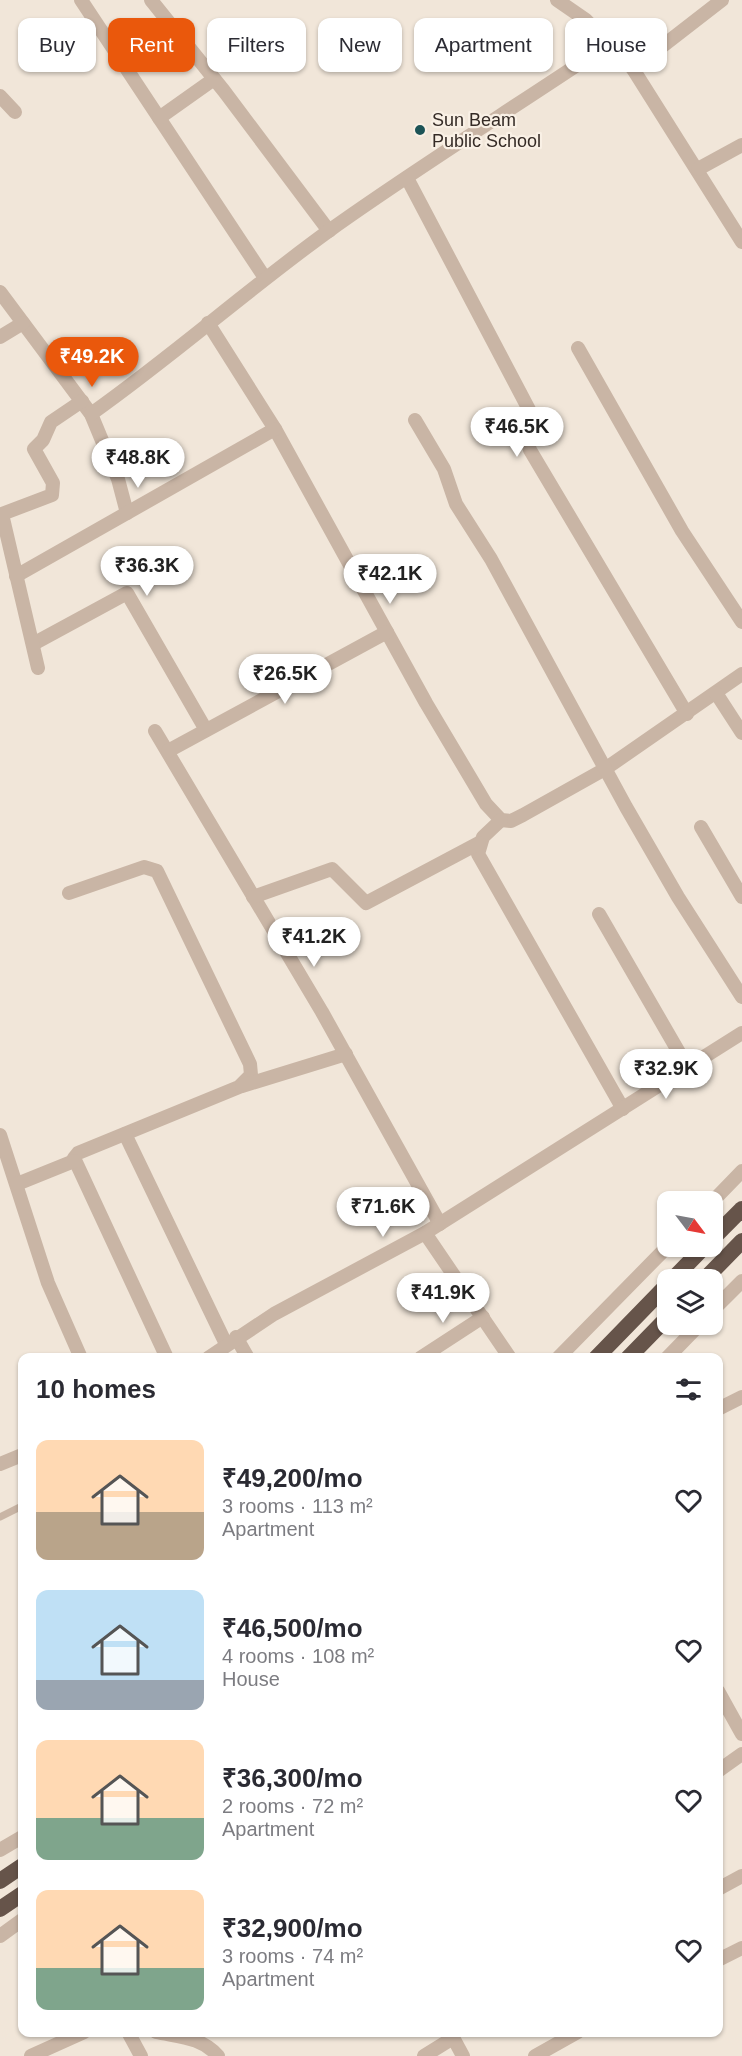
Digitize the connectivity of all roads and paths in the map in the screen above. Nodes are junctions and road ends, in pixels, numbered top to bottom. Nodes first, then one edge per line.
1 (81, 0) edge
2 (151, 0) edge
3 (557, 0) edge
4 (722, 0) edge
5 (583, 18) edge
6 (667, 43) edge
7 (566, 72) edge
8 (635, 72) edge
9 (214, 79) junction
10 (0, 96) edge
11 (15, 112) dead end
12 (159, 118) junction
13 (742, 145) edge
14 (698, 170) junction
15 (407, 178) junction
16 (329, 231) junction
17 (742, 242) edge
18 (265, 278) junction
19 (0, 292) edge
20 (23, 323) junction
21 (208, 323) junction
22 (0, 338) edge
23 (578, 348) dead end
24 (82, 401) junction
25 (92, 414) junction
26 (415, 420) dead end
27 (275, 429) junction
28 (128, 513) junction
29 (16, 576) junction
30 (742, 622) edge
31 (387, 632) junction
32 (33, 645) junction
33 (38, 668) dead end
34 (742, 674) edge
35 (716, 693) junction
36 (687, 714) junction
37 (206, 730) junction
38 (155, 731) dead end
39 (742, 734) edge
40 (168, 751) junction
41 (605, 768) junction
42 (501, 820) junction
43 (701, 827) dead end
44 (479, 843) junction
45 (69, 893) dead end
46 (253, 897) junction
47 (742, 897) edge
48 (599, 915) dead end
49 (742, 997) edge
50 (742, 1033) edge
51 (346, 1054) junction
52 (688, 1068) junction
53 (239, 1087) junction
54 (623, 1109) junction
55 (125, 1134) junction
56 (0, 1135) edge
57 (74, 1161) junction
58 (742, 1171) edge
59 (16, 1184) junction
60 (723, 1191) edge
61 (742, 1209) edge
62 (440, 1224) junction
63 (723, 1228) edge
64 (425, 1233) junction
65 (742, 1241) edge
66 (657, 1257) edge
67 (694, 1257) edge
68 (683, 1269) edge
69 (715, 1269) edge
70 (742, 1281) edge
71 (657, 1295) edge
72 (723, 1300) edge
73 (483, 1317) junction
74 (657, 1328) edge
75 (690, 1335) edge
76 (231, 1341) junction
77 (79, 1353) edge
78 (165, 1353) edge
79 (215, 1353) edge
80 (243, 1353) edge
81 (428, 1353) edge
82 (507, 1353) edge
83 (563, 1353) edge
84 (601, 1353) edge
85 (633, 1353) edge
86 (673, 1353) edge
87 (742, 1397) edge
88 (723, 1406) edge
89 (18, 1457) edge
90 (0, 1464) edge
91 (18, 1508) edge
92 (0, 1516) edge
93 (723, 1700) edge
94 (741, 1728) edge
95 (742, 1754) edge
96 (723, 1767) edge
97 (18, 1839) edge
98 (0, 1850) edge
99 (18, 1869) edge
100 (742, 1876) edge
101 (0, 1881) edge
102 (723, 1886) edge
103 (18, 1897) edge
104 (0, 1909) edge
105 (18, 1923) edge
106 (0, 1936) edge
107 (742, 1948) edge
108 (723, 1958) edge
109 (73, 2037) edge
110 (131, 2037) edge
111 (449, 2037) edge
112 (453, 2037) edge
113 (569, 2037) edge
114 (210, 2038) edge
115 (31, 2056) edge
116 (141, 2056) edge
117 (218, 2056) edge
118 (424, 2056) edge
119 (463, 2056) edge
120 (535, 2056) edge

1 - 12 street
2 - 9 street
3 - 5 street
4 - 6 street
7 - 15 street
8 - 14 street
9 - 12 street
9 - 16 street
10 - 11 street
12 - 18 street
13 - 14 street
14 - 17 street
15 - 16 street
15 - 36 street
16 - 18 street
18 - 21 street
19 - 20 street
20 - 22 street
20 - 24 street
21 - 25 street
21 - 27 street
23 - 30 street
24 - 25 street
24 - 29 street
25 - 28 street
26 - 41 street
27 - 28 street
27 - 31 street
28 - 29 street
29 - 32 street
31 - 37 street
31 - 42 street
32 - 33 street
32 - 37 street
34 - 35 street
35 - 36 street
35 - 39 street
36 - 41 street
37 - 40 street
38 - 40 street
40 - 46 street
41 - 42 street
41 - 49 street
42 - 44 street
43 - 47 street
44 - 46 street
44 - 54 street
45 - 53 street
46 - 51 street
48 - 52 street
50 - 52 street
51 - 53 street
51 - 62 street
52 - 54 street
53 - 55 street
54 - 62 street
55 - 57 street
55 - 76 street
56 - 59 street
57 - 59 street
57 - 78 street
58 - 60 street
59 - 77 street
61 - 63 highway
62 - 64 street
64 - 73 street
64 - 76 street
65 - 69 highway
66 - 83 street
67 - 68 highway
70 - 72 street
71 - 84 highway
73 - 81 street
73 - 82 street
74 - 85 highway
75 - 86 street
76 - 79 street
76 - 80 street
87 - 88 street
89 - 90 street
91 - 92 lane
93 - 94 street
95 - 96 street
97 - 98 street
99 - 101 highway
100 - 102 street
103 - 104 highway
105 - 106 street
107 - 108 street
109 - 115 street
110 - 116 street
111 - 118 street
112 - 119 street
113 - 120 street
114 - 117 street

